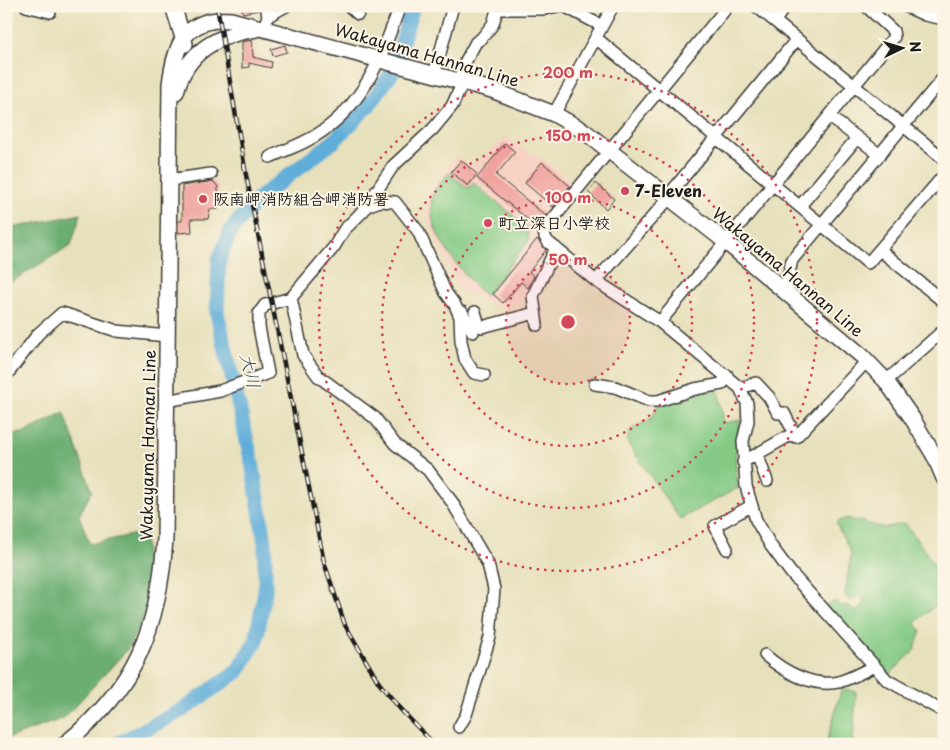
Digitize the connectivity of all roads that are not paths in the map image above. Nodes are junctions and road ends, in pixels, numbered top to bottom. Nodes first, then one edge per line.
1 (26, 6) edge
2 (173, 6) edge
3 (286, 6) edge
4 (349, 6) edge
5 (400, 6) edge
6 (453, 6) edge
7 (557, 6) edge
8 (613, 6) edge
9 (728, 6) edge
10 (756, 6) edge
11 (785, 6) edge
12 (866, 6) edge
13 (905, 6) edge
14 (570, 7) edge
15 (498, 8) edge
16 (50, 12) dead end
17 (358, 14) dead end
18 (940, 14) edge
19 (264, 20) edge
20 (775, 21) junction
21 (602, 26) junction
22 (183, 37) junction
23 (596, 38) junction
24 (797, 39) junction
25 (192, 59) junction
26 (382, 61) junction
27 (434, 74) junction
28 (944, 77) edge
29 (463, 82) junction
30 (855, 86) junction
31 (659, 89) junction
32 (554, 114) junction
33 (170, 115) junction
34 (830, 117) junction
35 (904, 126) junction
36 (717, 137) junction
37 (857, 138) junction
38 (611, 150) junction
39 (880, 155) junction
40 (270, 157) dead end
41 (944, 159) edge
42 (211, 174) dead end
43 (944, 174) edge
44 (169, 180) junction
45 (774, 184) junction
46 (669, 196) junction
47 (366, 206) junction
48 (800, 206) junction
49 (822, 224) junction
50 (726, 242) junction
51 (556, 248) junction
52 (880, 250) junction
53 (596, 281) junction
54 (786, 291) junction
55 (448, 296) junction
56 (290, 298) junction
57 (944, 302) edge
58 (475, 312) dead end
59 (660, 322) junction
60 (944, 330) edge
61 (473, 332) dead end
62 (167, 336) junction
63 (867, 361) junction
64 (484, 375) dead end
65 (727, 375) junction
66 (6, 376) edge
67 (886, 381) junction
68 (594, 384) dead end
69 (740, 388) junction
70 (166, 401) junction
71 (794, 433) junction
72 (757, 454) junction
73 (743, 462) junction
74 (944, 478) edge
75 (767, 481) dead end
76 (751, 506) junction
77 (727, 549) dead end
78 (765, 655) dead end
79 (874, 666) junction
80 (944, 712) edge
81 (459, 727) dead end
82 (65, 744) edge

1 - 16 street
2 - 22 main road
3 - 19 street
4 - 17 street
5 - 26 street
6 - 27 street
7 - 15 street
8 - 21 street
9 - 31 street
10 - 20 street
11 - 20 street
12 - 30 street
13 - 18 street
14 - 21 street
15 - 29 street
19 - 22 main road, Wakayama Hannan Line
19 - 25 main road, Wakayama Hannan Line
19 - 26 main road, Wakayama Hannan Line
20 - 24 street
21 - 23 street
22 - 25 main road
22 - 33 main road, Wakayama Hannan Line
23 - 31 street
23 - 32 street
24 - 30 street
24 - 36 street
25 - 33 main road, Wakayama Hannan Line
26 - 27 main road, Wakayama Hannan Line
26 - 40 street
27 - 29 main road, Wakayama Hannan Line
28 - 35 street
29 - 32 main road, Wakayama Hannan Line
29 - 47 street
30 - 34 street
30 - 35 street
31 - 36 street
31 - 38 street
32 - 38 main road, Wakayama Hannan Line
33 - 44 main road, Wakayama Hannan Line
34 - 37 street
34 - 45 street
35 - 39 street
35 - 41 street
36 - 45 street
36 - 46 street
37 - 39 street
37 - 48 street
38 - 46 main road, Wakayama Hannan Line
38 - 51 street
39 - 49 street
42 - 44 street
43 - 52 street
44 - 62 main road, Wakayama Hannan Line
45 - 48 street
45 - 50 street
46 - 50 main road, Wakayama Hannan Line
46 - 53 street
47 - 55 street
47 - 56 street
48 - 49 street
49 - 52 street
49 - 54 street
50 - 54 main road, Wakayama Hannan Line
50 - 59 street
51 - 53 street
51 - 58 street
52 - 57 street
53 - 59 street
54 - 63 main road, Wakayama Hannan Line
55 - 61 street
55 - 64 street
56 - 70 street
56 - 81 street
59 - 65 street
60 - 67 street
62 - 66 street
62 - 70 main road, Wakayama Hannan Line
63 - 67 main road, Wakayama Hannan Line
63 - 71 street
65 - 68 street
65 - 69 street
67 - 74 main road, Wakayama Hannan Line
69 - 71 street
69 - 73 street
70 - 82 main road, Wakayama Hannan Line
71 - 72 street
72 - 73 street
72 - 75 street
73 - 76 street
76 - 77 street
76 - 79 street
78 - 79 street
79 - 80 street

